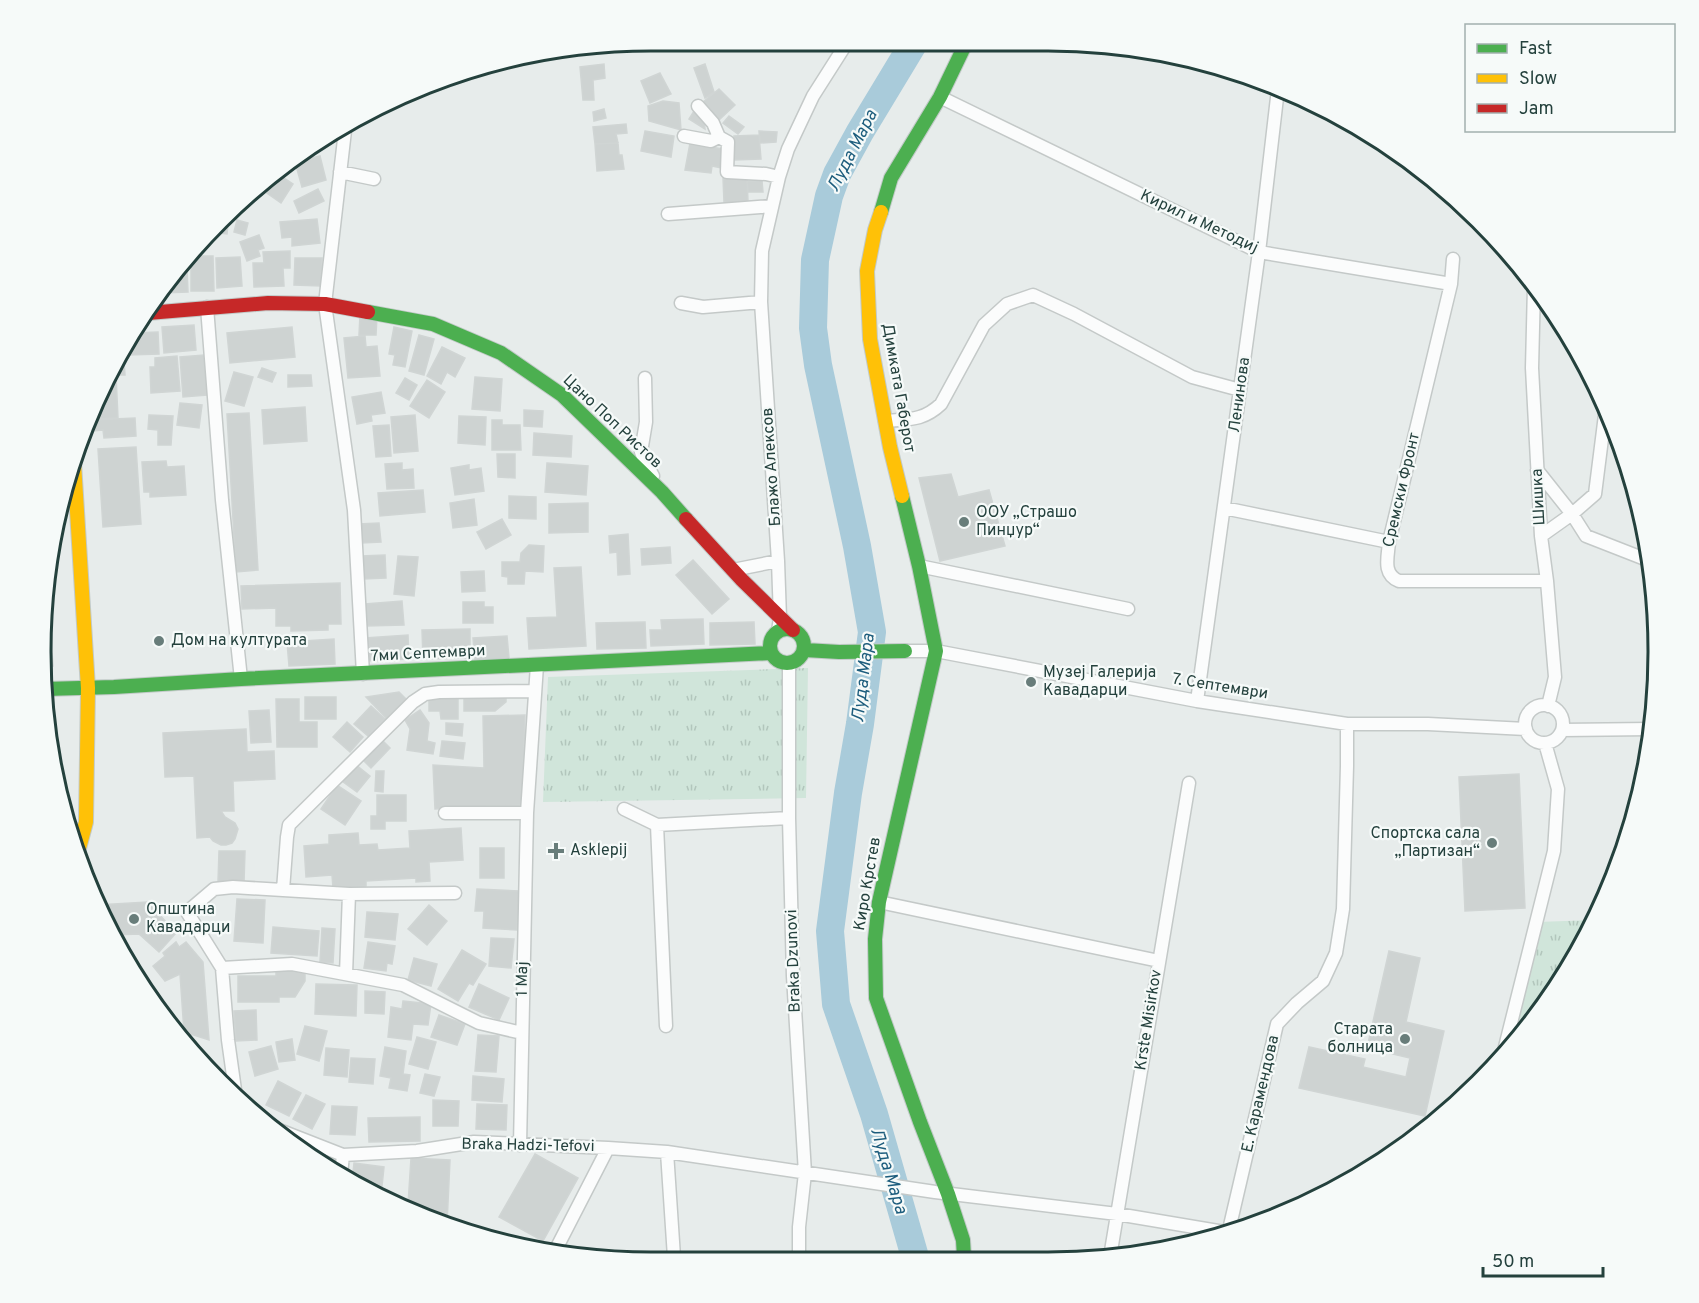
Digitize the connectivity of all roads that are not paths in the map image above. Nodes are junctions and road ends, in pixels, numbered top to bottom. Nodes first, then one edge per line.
1 (842, 51) edge
2 (963, 51) edge
3 (940, 97) junction
4 (1277, 97) edge
5 (698, 106) dead end
6 (342, 136) edge
7 (684, 136) dead end
8 (719, 137) junction
9 (340, 172) junction
10 (779, 177) junction
11 (374, 179) dead end
12 (772, 206) junction
13 (668, 214) dead end
14 (1259, 252) junction
15 (1453, 259) dead end
16 (1451, 284) junction
17 (1534, 299) edge
18 (761, 302) junction
19 (681, 303) dead end
20 (325, 304) junction
21 (207, 307) junction
22 (156, 312) edge
23 (645, 378) dead end
24 (1240, 390) junction
25 (885, 421) junction
26 (1604, 426) edge
27 (1537, 470) junction
28 (75, 483) edge
29 (662, 492) junction
30 (1224, 508) junction
31 (1572, 514) junction
32 (1541, 536) junction
33 (1389, 542) junction
34 (1640, 557) edge
35 (778, 561) junction
36 (919, 566) junction
37 (733, 570) junction
38 (1547, 581) junction
39 (1128, 609) dead end
40 (779, 625) junction
41 (805, 650) junction
42 (905, 651) joint
43 (936, 651) junction
44 (771, 653) junction
45 (789, 664) junction
46 (537, 665) junction
47 (363, 674) junction
48 (241, 679) junction
49 (88, 688) junction
50 (52, 689) edge
51 (535, 691) junction
52 (1197, 701) junction
53 (1548, 706) junction
54 (1347, 723) junction
55 (1526, 729) junction
56 (1643, 729) edge
57 (1562, 730) junction
58 (1545, 743) junction
59 (1189, 783) dead end
60 (624, 809) dead end
61 (445, 813) dead end
62 (527, 813) junction
63 (789, 818) junction
64 (657, 825) junction
65 (81, 840) edge
66 (284, 890) junction
67 (455, 893) dead end
68 (349, 894) junction
69 (879, 902) junction
70 (1159, 961) junction
71 (222, 968) junction
72 (346, 974) junction
73 (666, 1026) dead end
74 (522, 1033) junction
75 (1508, 1037) edge
76 (234, 1082) edge
77 (300, 1138) edge
78 (520, 1145) junction
79 (608, 1148) junction
80 (667, 1152) junction
81 (343, 1155) junction
82 (342, 1166) edge
83 (805, 1173) junction
84 (941, 1193) junction
85 (1117, 1214) junction
86 (1231, 1223) edge
87 (1210, 1230) edge
88 (559, 1245) edge
89 (1111, 1248) edge
90 (674, 1252) edge
91 (799, 1252) edge
92 (964, 1252) edge

1 - 10 street, Блажо Алексов
2 - 3 street, Димката Габерот
3 - 14 street, Кирил и Методиј
3 - 25 street, Димката Габерот
4 - 14 street, Ленинова
5 - 8 street
6 - 9 street
7 - 8 street
8 - 10 street
9 - 11 street
9 - 20 street
10 - 12 street, Блажо Алексов
12 - 13 street
12 - 18 street, Блажо Алексов
14 - 16 street, Кирил и Методиј
14 - 24 street, Ленинова
15 - 16 street
16 - 33 street, Сремски Фронт
17 - 27 street, Шишка
18 - 19 street
18 - 35 street, Блажо Алексов
20 - 21 street, Цано Поп Ристов
20 - 29 street, Цано Поп Ристов
20 - 47 street
21 - 22 street, Цано Поп Ристов
21 - 48 street
23 - 29 street
24 - 25 street
24 - 30 street, Ленинова
25 - 36 street, Димката Габерот
26 - 31 street
27 - 31 street
27 - 32 street, Шишка
28 - 49 street
29 - 37 street, Цано Поп Ристов
30 - 33 street
30 - 52 street, Ленинова
31 - 32 street
31 - 34 street
32 - 38 street, Шишка
33 - 38 street, Сремски Фронт
35 - 37 street
35 - 40 street, Блажо Алексов
36 - 39 street
36 - 43 street, Димката Габерот
37 - 40 street, Цано Поп Ристов
38 - 53 street, Шишка
40 - 41 street, Цано Поп Ристов
40 - 44 street
41 - 42 street, 7. Септември
41 - 45 street
42 - 43 street, 7. Септември
43 - 52 street, 7. Септември
43 - 69 street, Киро Крстев
44 - 45 street
44 - 46 street, 7ми Септември
45 - 63 street, Braka Dzunovi
46 - 47 street, 7ми Септември
46 - 51 street, 1 Maj
47 - 48 street, 7ми Септември
48 - 49 street, 7ми Септември
49 - 50 street, 7ми Септември
49 - 65 street
51 - 62 street, 1 Maj
51 - 66 street
52 - 54 street, 7. Септември
53 - 55 street
53 - 57 street
54 - 55 street, 7. Септември
54 - 86 street, Е. Карамендова
55 - 58 street
56 - 57 street
57 - 58 street
58 - 75 street
59 - 70 street, Krste Misirkov
60 - 64 street
61 - 62 street
62 - 74 street, 1 Maj
63 - 64 street
63 - 83 street, Braka Dzunovi
64 - 73 street
66 - 68 street
66 - 71 street
67 - 68 street
68 - 72 street
69 - 70 street
69 - 84 street, Киро Крстев
70 - 85 street, Krste Misirkov
71 - 72 street
71 - 76 street
72 - 74 street
74 - 78 street, 1 Maj
77 - 81 street, Braka Hadzi-Tefovi
78 - 79 street, Braka Hadzi-Tefovi
78 - 81 street, Braka Hadzi-Tefovi
79 - 80 street, Braka Hadzi-Tefovi
79 - 88 street, Braka Hadzi-Tefovi
80 - 83 street, Braka Hadzi-Tefovi
80 - 90 street
81 - 82 street
83 - 84 street, Braka Hadzi-Tefovi
83 - 91 street, Braka Dzunovi
84 - 85 street, Braka Hadzi-Tefovi
84 - 92 street, Киро Крстев
85 - 87 street, Braka Hadzi-Tefovi
85 - 89 street, Krste Misirkov

